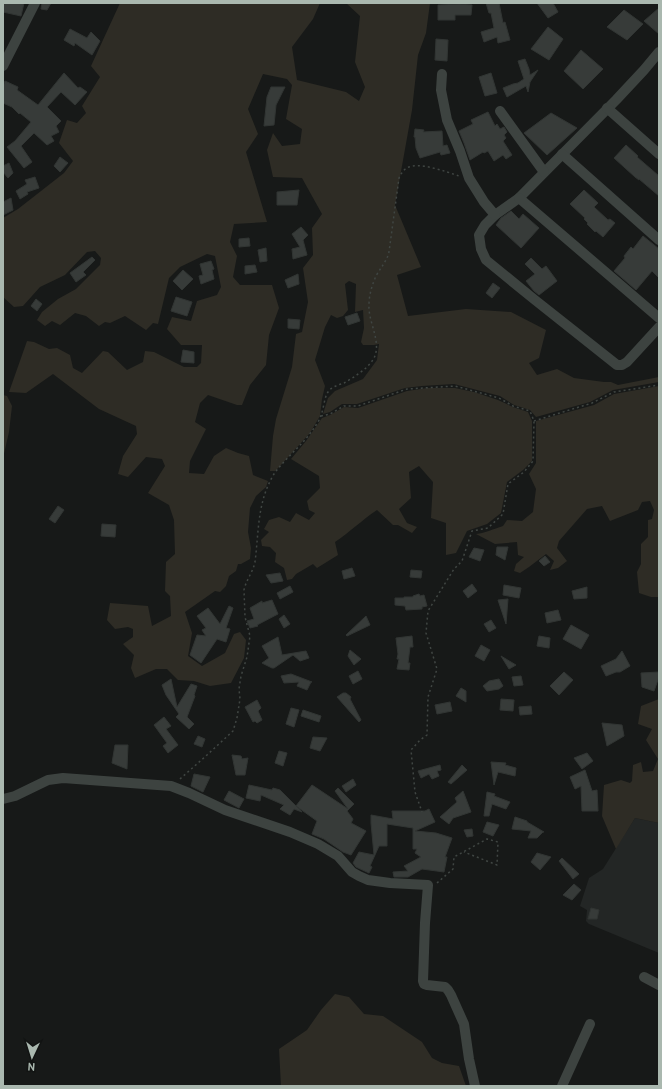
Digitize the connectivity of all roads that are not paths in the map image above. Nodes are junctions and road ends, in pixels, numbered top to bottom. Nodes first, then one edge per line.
1 (35, 3) edge
2 (659, 52) edge
3 (3, 66) edge
4 (442, 74) dead end
5 (607, 108) junction
6 (500, 111) dead end
7 (562, 154) junction
8 (659, 154) edge
9 (544, 172) junction
10 (519, 198) junction
11 (496, 215) junction
12 (659, 240) edge
13 (659, 318) edge
14 (659, 327) edge
15 (3, 799) edge
16 (644, 977) dead end
17 (659, 985) edge
18 (590, 1024) dead end
19 (475, 1086) edge
20 (562, 1086) edge

1 - 3 street
2 - 5 street
4 - 11 street
5 - 7 street
5 - 8 street
6 - 9 street
7 - 9 street
7 - 12 street
9 - 10 street
10 - 11 street
10 - 13 street
11 - 14 street
15 - 19 street
16 - 17 street
18 - 20 street

